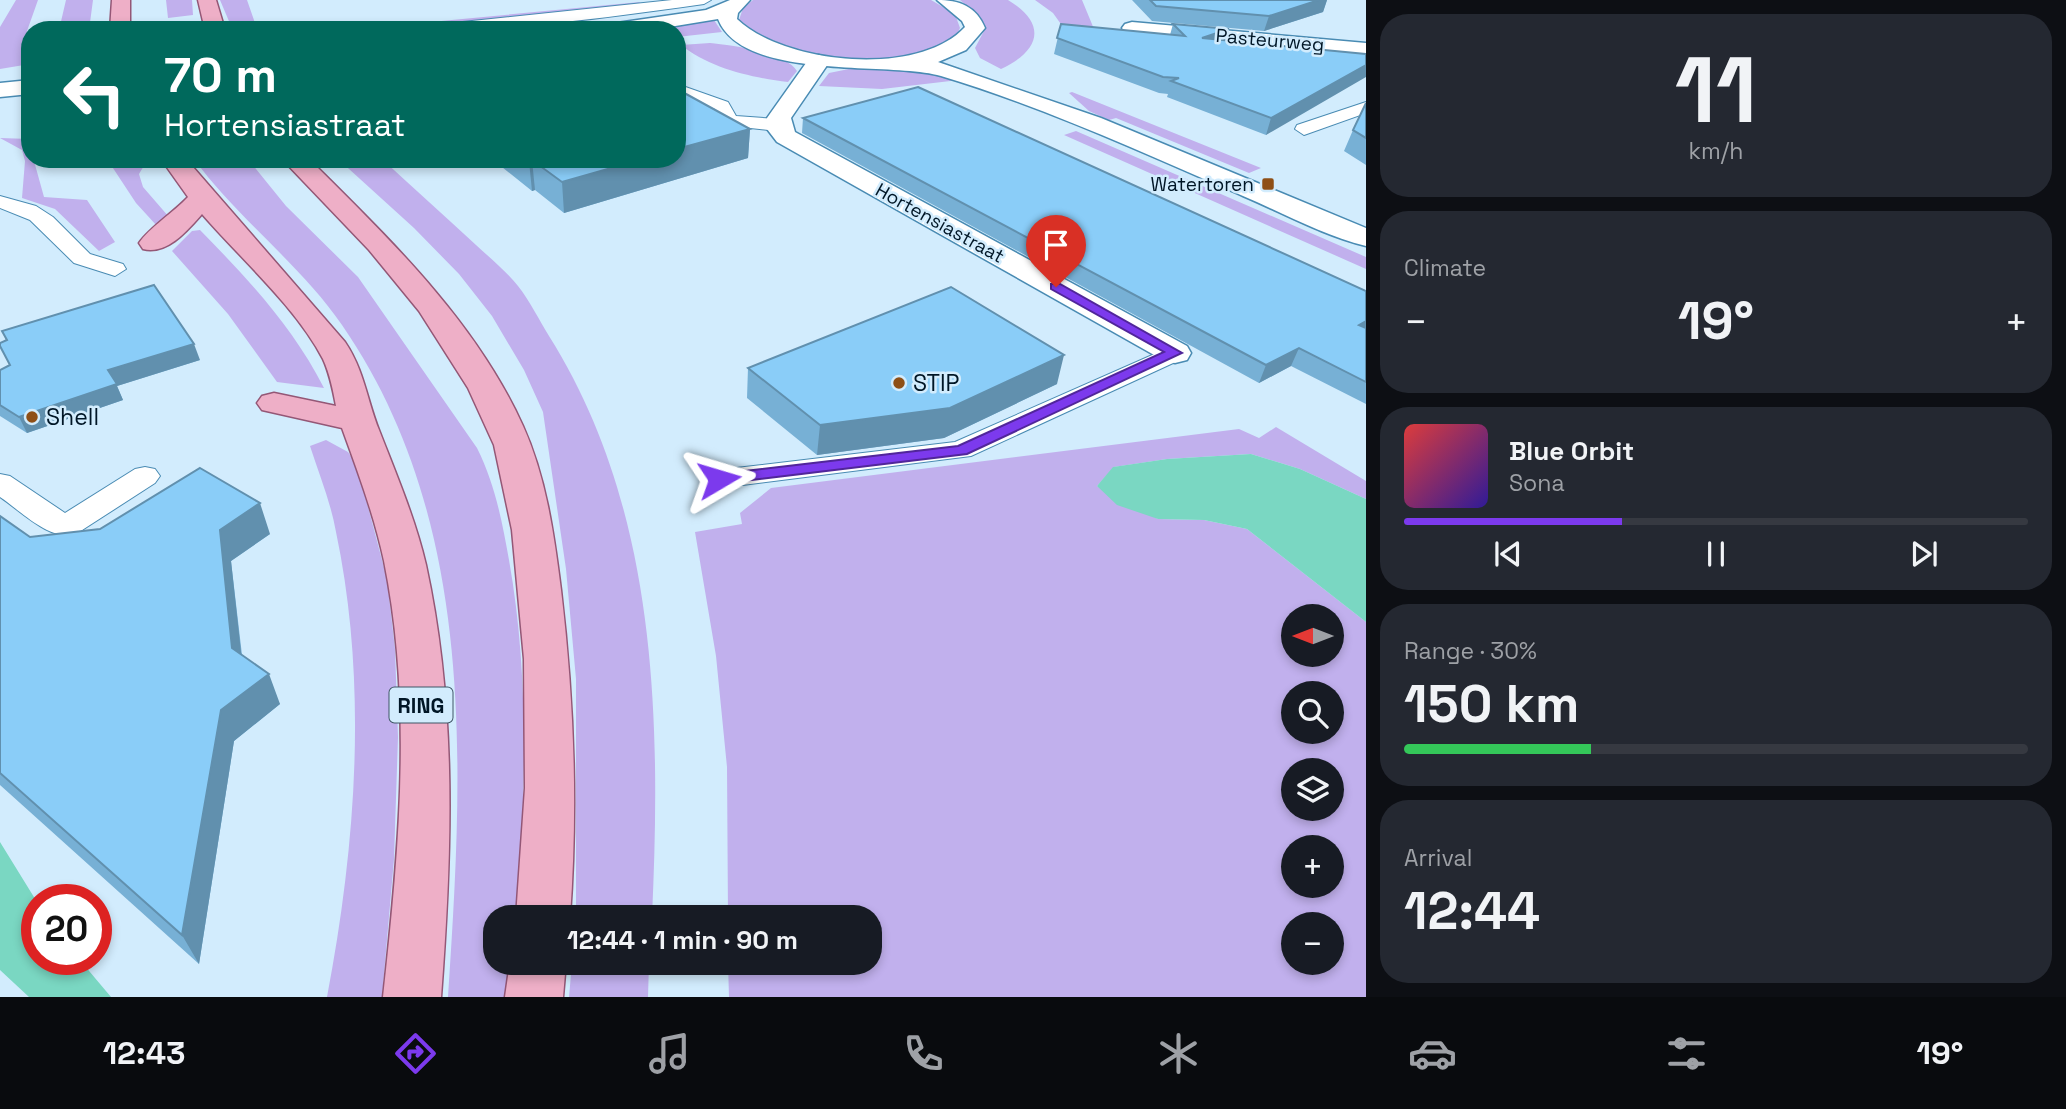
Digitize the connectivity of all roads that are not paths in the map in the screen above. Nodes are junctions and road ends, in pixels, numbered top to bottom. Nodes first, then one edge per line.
1 (121, 0) edge
2 (207, 0) edge
3 (704, 0) edge
4 (948, 0) edge
5 (736, 4) edge
6 (120, 21) edge
7 (213, 21) edge
8 (524, 21) edge
9 (672, 21) edge
10 (1132, 27) dead end
11 (717, 39) dead end
12 (753, 43) junction
13 (962, 44) junction
14 (1366, 49) edge
15 (819, 61) junction
16 (892, 62) junction
17 (21, 88) edge
18 (0, 90) edge
19 (686, 92) edge
20 (21, 107) edge
21 (1366, 107) edge
22 (0, 109) edge
23 (1093, 123) junction
24 (777, 125) junction
25 (1304, 129) dead end
26 (179, 168) edge
27 (304, 168) edge
28 (200, 199) junction
29 (0, 202) edge
30 (1366, 238) edge
31 (153, 243) dead end
32 (115, 269) dead end
33 (1175, 353) joint
34 (274, 403) dead end
35 (358, 421) junction
36 (145, 476) dead end
37 (719, 479) dead end
38 (0, 483) edge
39 (544, 905) edge
40 (537, 975) edge
41 (412, 997) edge
42 (534, 997) edge

1 - 6 main road
2 - 7 main road
3 - 8 lane
4 - 13 main road
5 - 9 main road
5 - 12 main road
10 - 14 main road, Pasteurweg
11 - 12 main road
12 - 15 main road
13 - 16 main road
13 - 23 main road
15 - 16 main road
15 - 24 main road
16 - 23 main road
17 - 18 main road
19 - 24 lane
20 - 22 main road
21 - 25 lane
23 - 30 main road
24 - 33 main road, Hortensiastraat
26 - 28 main road, RING
27 - 39 main road
28 - 31 main road
28 - 35 main road, RING
29 - 32 lane
33 - 37 lane
34 - 35 main road
35 - 41 main road, RING
36 - 38 lane
40 - 42 main road

